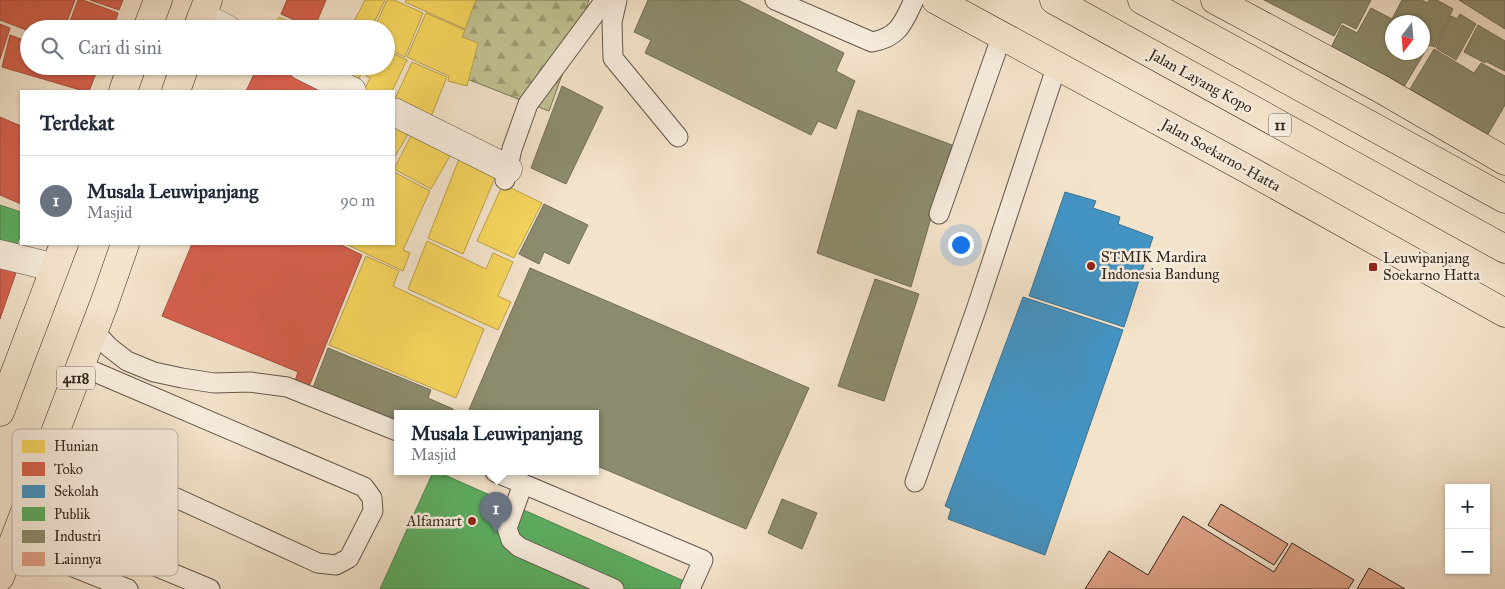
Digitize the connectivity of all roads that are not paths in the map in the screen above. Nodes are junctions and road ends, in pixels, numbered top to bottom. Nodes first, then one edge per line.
1 (158, 0) edge
2 (605, 0) edge
3 (617, 0) edge
4 (775, 0) edge
5 (914, 0) edge
6 (1054, 0) edge
7 (1142, 0) edge
8 (1215, 0) edge
9 (939, 2) edge
10 (150, 20) edge
11 (1002, 36) junction
12 (1058, 65) junction
13 (129, 75) edge
14 (182, 75) edge
15 (320, 75) edge
16 (123, 90) edge
17 (176, 90) edge
18 (350, 90) edge
19 (395, 113) edge
20 (678, 137) dead end
21 (1505, 161) edge
22 (506, 175) joint
23 (1505, 199) edge
24 (939, 214) dead end
25 (64, 245) edge
26 (125, 245) edge
27 (1505, 249) edge
28 (0, 254) edge
29 (54, 269) junction
30 (1505, 313) edge
31 (94, 331) junction
32 (81, 366) junction
33 (0, 412) edge
34 (57, 429) edge
35 (394, 430) edge
36 (502, 475) edge
37 (915, 482) dead end
38 (523, 484) junction
39 (178, 499) edge
40 (12, 546) edge
41 (96, 576) edge
42 (178, 576) edge
43 (0, 577) edge
44 (128, 589) edge
45 (210, 589) edge
46 (614, 589) edge
47 (690, 589) edge

1 - 10 main road
2 - 22 lane
3 - 20 lane
4 - 5 lane
6 - 27 main road, Jalan Layang Kopo / 11
7 - 23 main road
8 - 21 main road
9 - 11 main road, Jalan Soekarno-Hatta
11 - 12 main road, Jalan Soekarno-Hatta
11 - 24 lane
12 - 30 main road, Jalan Soekarno-Hatta
12 - 37 lane
13 - 16 main road
14 - 17 main road
15 - 18 street
19 - 22 street
25 - 29 main road
26 - 31 main road, 4118
28 - 29 street
29 - 33 main road
31 - 32 main road, 4118
31 - 35 lane
32 - 34 main road, 4118
32 - 39 lane
36 - 38 lane
38 - 46 lane
38 - 47 lane
40 - 43 main road, 4118
41 - 44 lane
42 - 45 lane

